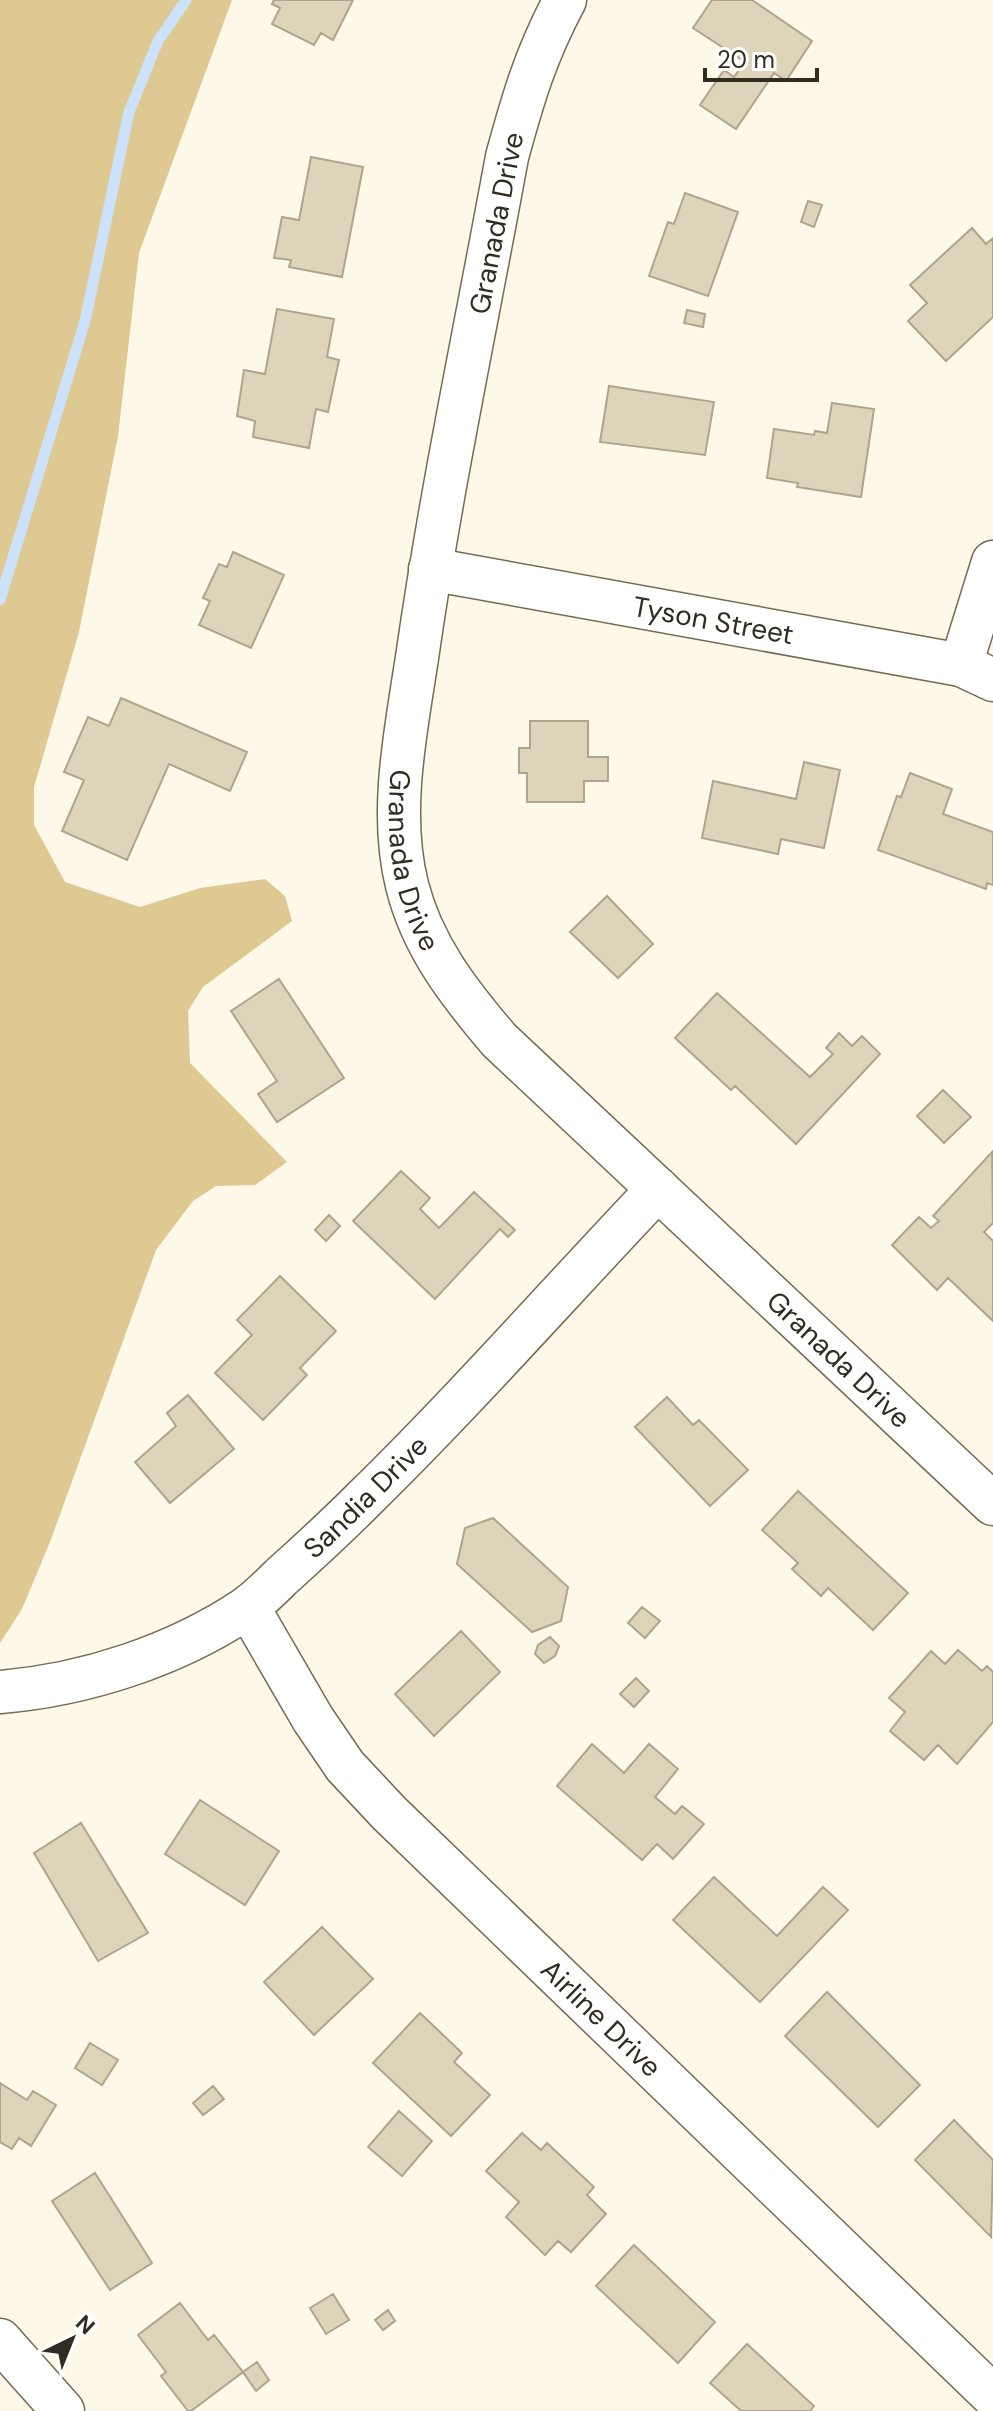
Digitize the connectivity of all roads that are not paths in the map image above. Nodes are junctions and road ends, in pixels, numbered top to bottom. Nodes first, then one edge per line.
1 (565, 0) edge
2 (993, 562) edge
3 (430, 569) junction
4 (977, 673) edge
5 (658, 1189) junction
6 (993, 1504) edge
7 (248, 1607) junction
8 (0, 1692) edge
9 (0, 2340) edge
10 (993, 2396) edge
11 (63, 2411) edge

1 - 3 street, Granada Drive
2 - 4 street
3 - 4 street, Tyson Street
3 - 5 street, Granada Drive
5 - 6 street, Granada Drive
5 - 7 street, Sandia Drive
7 - 8 street, Sandia Drive
7 - 10 street, Airline Drive
9 - 11 street

